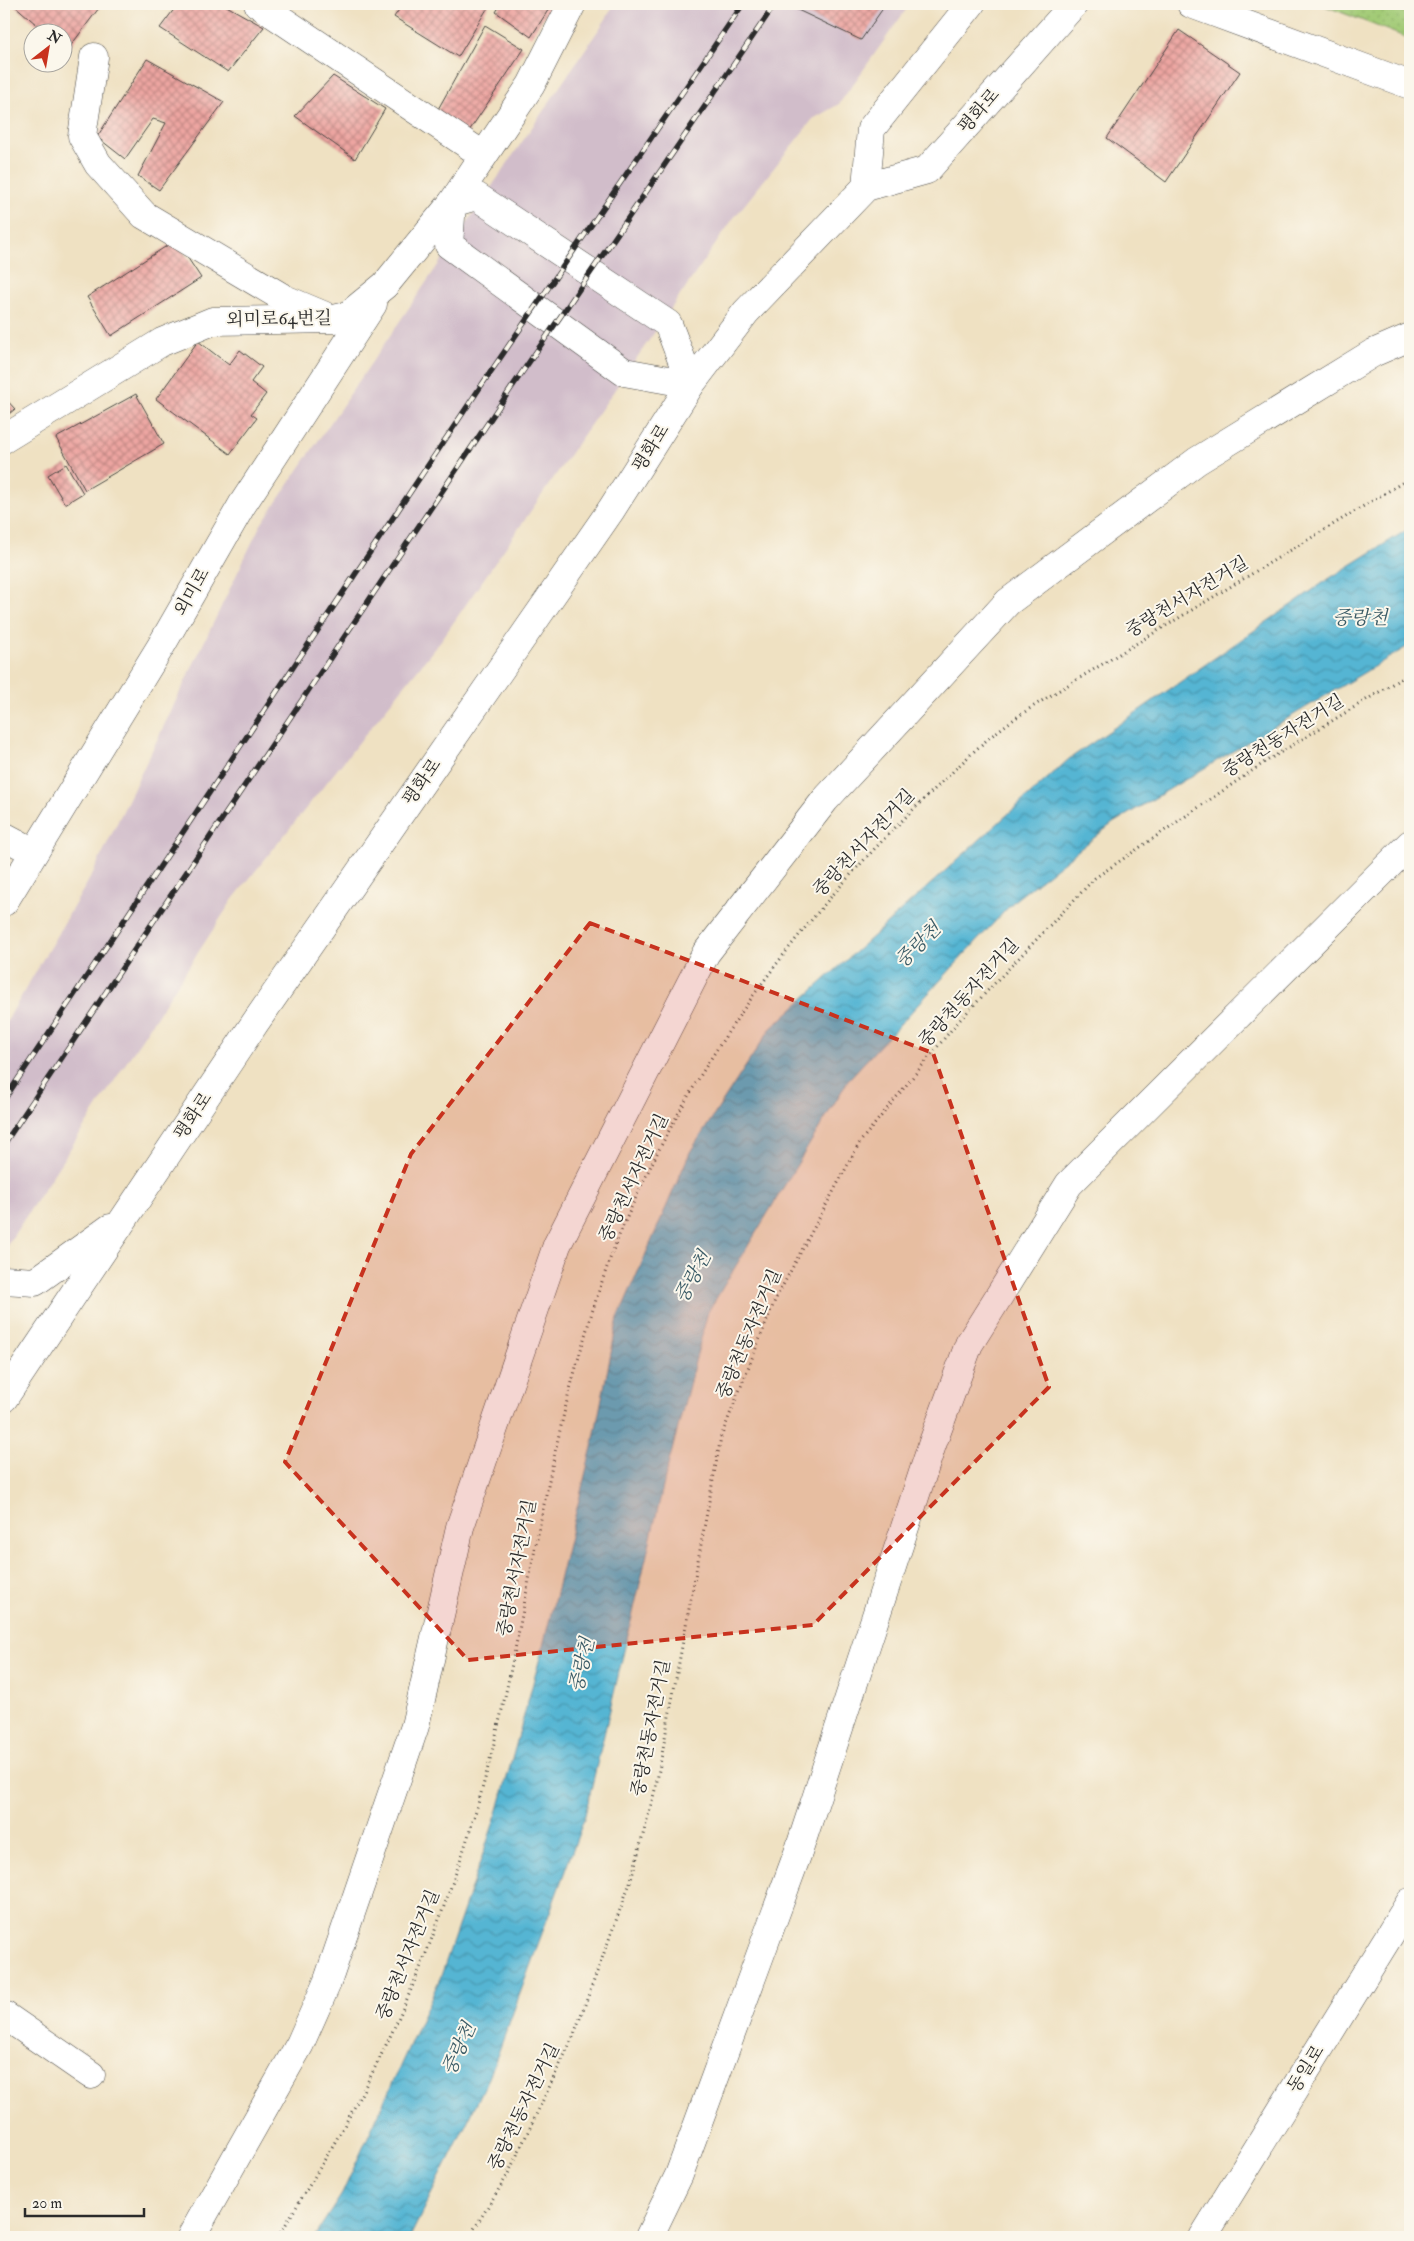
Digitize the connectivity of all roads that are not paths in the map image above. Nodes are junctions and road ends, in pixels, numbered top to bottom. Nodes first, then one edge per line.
1 (258, 4) edge
2 (572, 4) edge
3 (971, 4) edge
4 (1074, 4) edge
5 (1191, 4) edge
6 (94, 57) dead end
7 (1410, 84) edge
8 (483, 155) junction
9 (866, 187) junction
10 (452, 203) junction
11 (385, 285) junction
12 (334, 319) junction
13 (1410, 337) edge
14 (691, 384) junction
15 (4, 439) edge
16 (4, 836) edge
17 (1410, 844) edge
18 (34, 852) junction
19 (4, 902) edge
20 (123, 1219) junction
21 (4, 1280) edge
22 (4, 1398) edge
23 (1410, 1902) edge
24 (4, 2014) edge
25 (90, 2075) dead end
26 (191, 2237) edge
27 (649, 2237) edge
28 (1203, 2237) edge

1 - 8 street
2 - 8 street, 외미로64번길
3 - 9 street
4 - 9 street, 평화로
5 - 7 street
6 - 12 street
8 - 10 street, 외미로64번길
9 - 14 street, 평화로
10 - 11 street, 외미로64번길
10 - 14 street
10 - 14 street
11 - 12 street, 외미로64번길
11 - 18 street, 외미로
12 - 15 street, 외미로64번길
13 - 26 street
14 - 20 street, 평화로
16 - 18 street
17 - 27 street
18 - 19 street, 외미로
20 - 21 street
20 - 22 street, 평화로
23 - 28 street, 동일로
24 - 25 street

